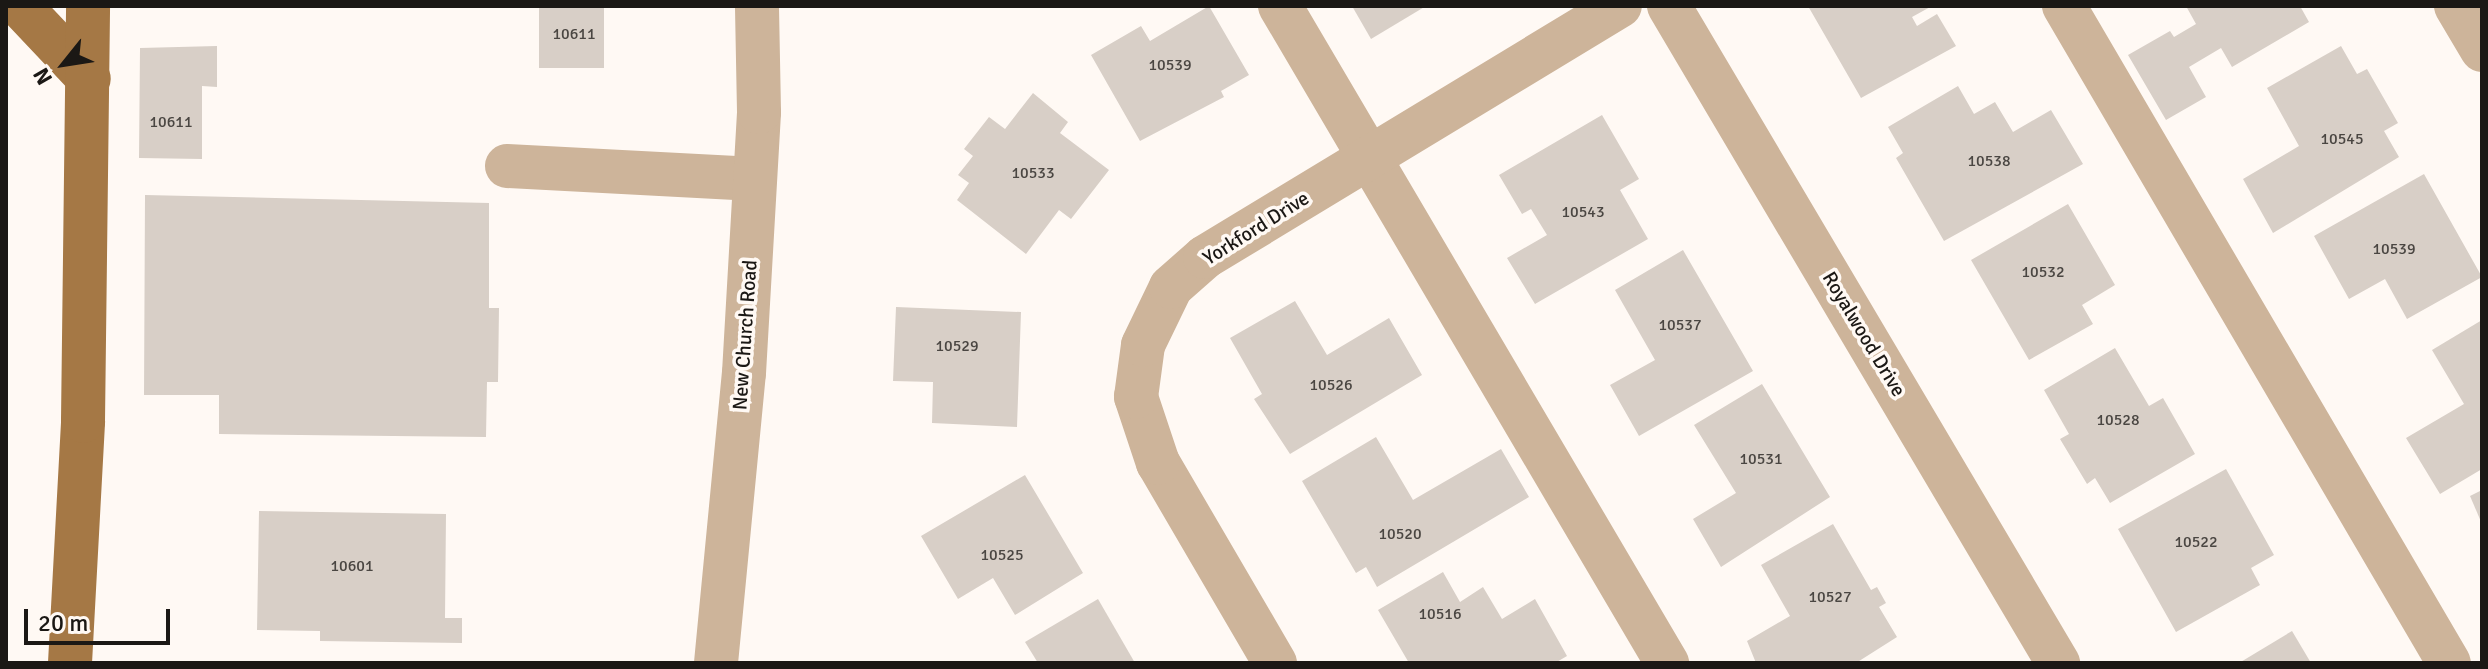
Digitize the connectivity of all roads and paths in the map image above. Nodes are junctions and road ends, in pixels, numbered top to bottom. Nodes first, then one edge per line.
1 (20, 6) edge
2 (88, 6) edge
3 (757, 6) edge
4 (1280, 6) edge
5 (1620, 6) edge
6 (1669, 6) edge
7 (2064, 6) edge
8 (2456, 6) edge
9 (2482, 50) edge
10 (89, 79) junction
11 (1370, 159) junction
12 (507, 166) dead end
13 (755, 179) junction
14 (70, 663) edge
15 (716, 663) edge
16 (1275, 663) edge
17 (1667, 663) edge
18 (2058, 663) edge
19 (2449, 663) edge

1 - 10 main road
2 - 10 main road
3 - 13 street, New Church Road
4 - 11 street
5 - 11 street, Yorkford Drive
6 - 18 street, Royalwood Drive
7 - 19 street
8 - 9 street
10 - 14 main road
11 - 16 street, Yorkford Drive
11 - 17 street
12 - 13 street
13 - 15 street, New Church Road

